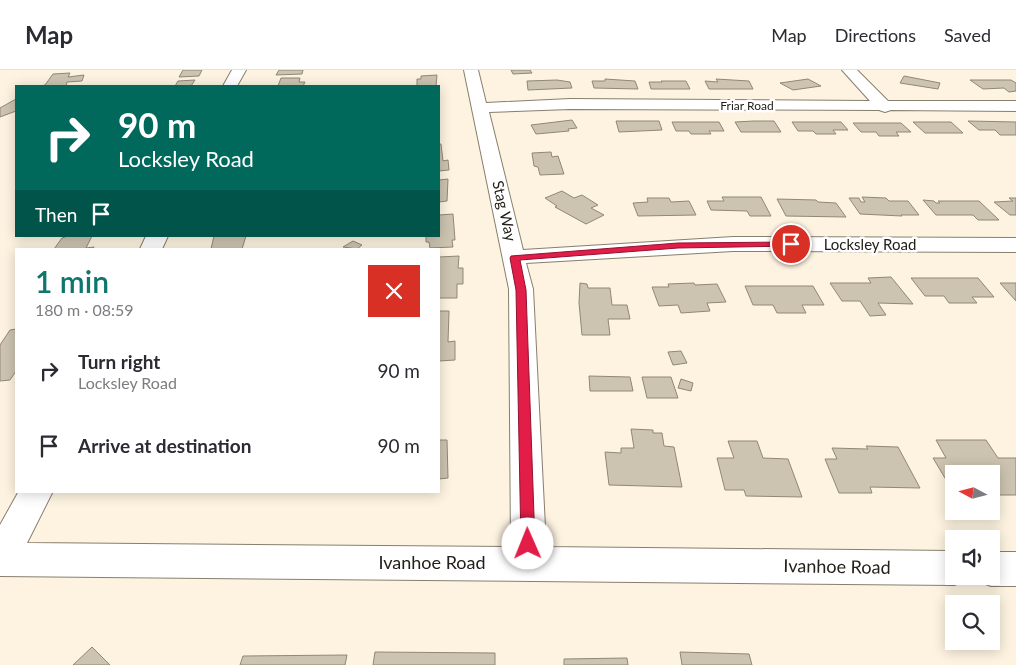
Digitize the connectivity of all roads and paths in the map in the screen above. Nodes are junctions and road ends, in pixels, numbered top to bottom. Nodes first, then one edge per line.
1 (239, 70) edge
2 (471, 70) edge
3 (849, 70) edge
4 (231, 85) edge
5 (1016, 106) edge
6 (885, 107) junction
7 (479, 108) junction
8 (1016, 245) edge
9 (515, 258) junction
10 (36, 493) edge
11 (0, 559) edge
12 (528, 564) junction
13 (945, 568) edge
14 (1000, 568) edge
15 (1016, 569) edge

1 - 4 street
2 - 7 street, Stag Way
3 - 6 street
5 - 6 street, Friar Road
6 - 7 street, Friar Road
7 - 9 street, Stag Way
8 - 9 street, Locksley Road
9 - 12 street, Stag Way
10 - 11 street
11 - 12 street, Ivanhoe Road
12 - 13 street, Ivanhoe Road
14 - 15 street

